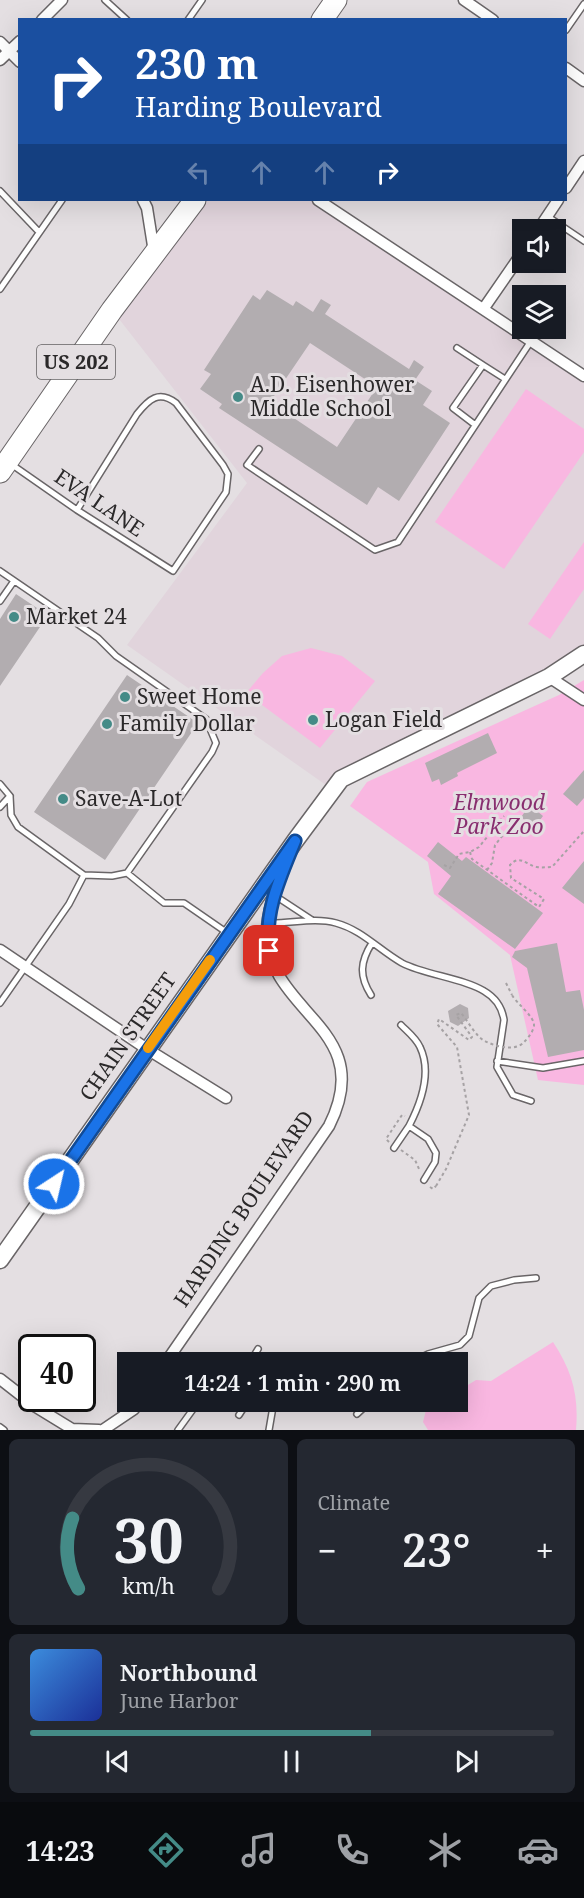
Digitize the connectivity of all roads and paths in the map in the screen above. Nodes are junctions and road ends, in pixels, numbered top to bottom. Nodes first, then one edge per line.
1 (62, 0) edge
2 (105, 0) edge
3 (202, 0) edge
4 (336, 0) edge
5 (464, 0) edge
6 (584, 4) edge
7 (44, 18) edge
8 (125, 18) edge
9 (189, 18) edge
10 (323, 18) edge
11 (490, 18) edge
12 (567, 29) edge
13 (0, 42) edge
14 (18, 43) edge
15 (9, 51) junction
16 (0, 60) edge
17 (18, 60) edge
18 (567, 69) edge
19 (584, 81) edge
20 (584, 161) edge
21 (567, 186) edge
22 (0, 191) edge
23 (61, 201) edge
24 (144, 201) edge
25 (194, 201) edge
26 (320, 201) edge
27 (557, 201) edge
28 (547, 216) junction
29 (545, 219) edge
30 (39, 232) junction
31 (584, 241) edge
32 (155, 254) junction
33 (512, 267) edge
34 (0, 289) edge
35 (484, 308) junction
36 (532, 340) junction
37 (457, 348) dead end
38 (483, 365) junction
39 (584, 376) edge
40 (505, 379) junction
41 (474, 424) junction
42 (259, 448) dead end
43 (4, 466) edge
44 (77, 510) junction
45 (0, 571) edge
46 (14, 581) junction
47 (0, 601) edge
48 (584, 654) edge
49 (549, 677) junction
50 (584, 700) edge
51 (0, 784) edge
52 (10, 796) junction
53 (0, 807) edge
54 (504, 816) dead end
55 (508, 829) dead end
56 (584, 831) edge
57 (295, 841) junction
58 (470, 852) junction
59 (444, 865) dead end
60 (487, 870) junction
61 (127, 873) junction
62 (84, 875) junction
63 (274, 895) junction
64 (313, 921) junction
65 (268, 923) junction
66 (229, 934) junction
67 (372, 943) junction
68 (0, 950) edge
69 (25, 967) junction
70 (507, 983) dead end
71 (371, 994) dead end
72 (0, 1003) edge
73 (401, 1025) dead end
74 (147, 1049) junction
75 (497, 1061) junction
76 (584, 1061) edge
77 (226, 1098) dead end
78 (531, 1101) dead end
79 (414, 1117) junction
80 (409, 1126) junction
81 (395, 1147) junction
82 (424, 1180) junction
83 (0, 1260) edge
84 (536, 1278) dead end
85 (258, 1349) dead end
86 (173, 1352) edge
87 (256, 1352) edge
88 (435, 1352) edge
89 (0, 1379) edge
90 (129, 1412) edge
91 (191, 1412) edge
92 (241, 1412) edge
93 (272, 1412) edge
94 (239, 1415) dead end
95 (0, 1427) edge
96 (73, 1429) edge
97 (4, 1430) edge
98 (101, 1430) edge
99 (178, 1430) edge
100 (269, 1430) edge

1 - 7 street
2 - 8 lane
3 - 9 lane
4 - 10 highway
5 - 11 street
6 - 12 lane
13 - 15 street
14 - 15 street
15 - 16 street
15 - 17 street
18 - 19 street
20 - 21 street
22 - 30 lane
23 - 30 lane
24 - 32 street
25 - 32 highway, US 202
26 - 35 street
27 - 28 street
28 - 29 street
28 - 31 lane
30 - 34 lane
32 - 43 highway, US 202
33 - 35 street
35 - 36 street
36 - 39 street
36 - 40 lane
37 - 38 lane
38 - 40 lane
38 - 41 lane
40 - 41 lane
41 - 42 lane
43 - 44 lane, EVA LANE
44 - 44 lane, EVA LANE
45 - 46 lane
46 - 47 lane
46 - 61 lane
48 - 49 street, HARDING BOULEVARD
49 - 50 street
49 - 57 street, HARDING BOULEVARD
51 - 52 lane
52 - 53 lane
52 - 62 lane
54 - 58 path
55 - 60 path
56 - 60 path
57 - 63 street, HARDING BOULEVARD
57 - 66 street, CHAIN STREET
58 - 59 path
58 - 60 path
61 - 62 lane
61 - 66 lane
62 - 69 lane
63 - 64 lane
63 - 65 street, HARDING BOULEVARD
64 - 65 lane
64 - 67 lane
65 - 86 street, HARDING BOULEVARD
66 - 74 street, CHAIN STREET
67 - 71 lane
67 - 75 lane
68 - 69 street
69 - 72 lane
69 - 74 street
70 - 82 path, bridge
73 - 79 lane
74 - 77 street
74 - 83 street, CHAIN STREET
75 - 76 lane
75 - 78 lane
79 - 80 lane
79 - 81 path
80 - 81 lane
80 - 82 lane
81 - 82 path
84 - 88 lane
85 - 87 lane
89 - 96 street
90 - 98 street
91 - 99 lane
92 - 94 lane
93 - 100 lane
95 - 97 lane
96 - 98 street

